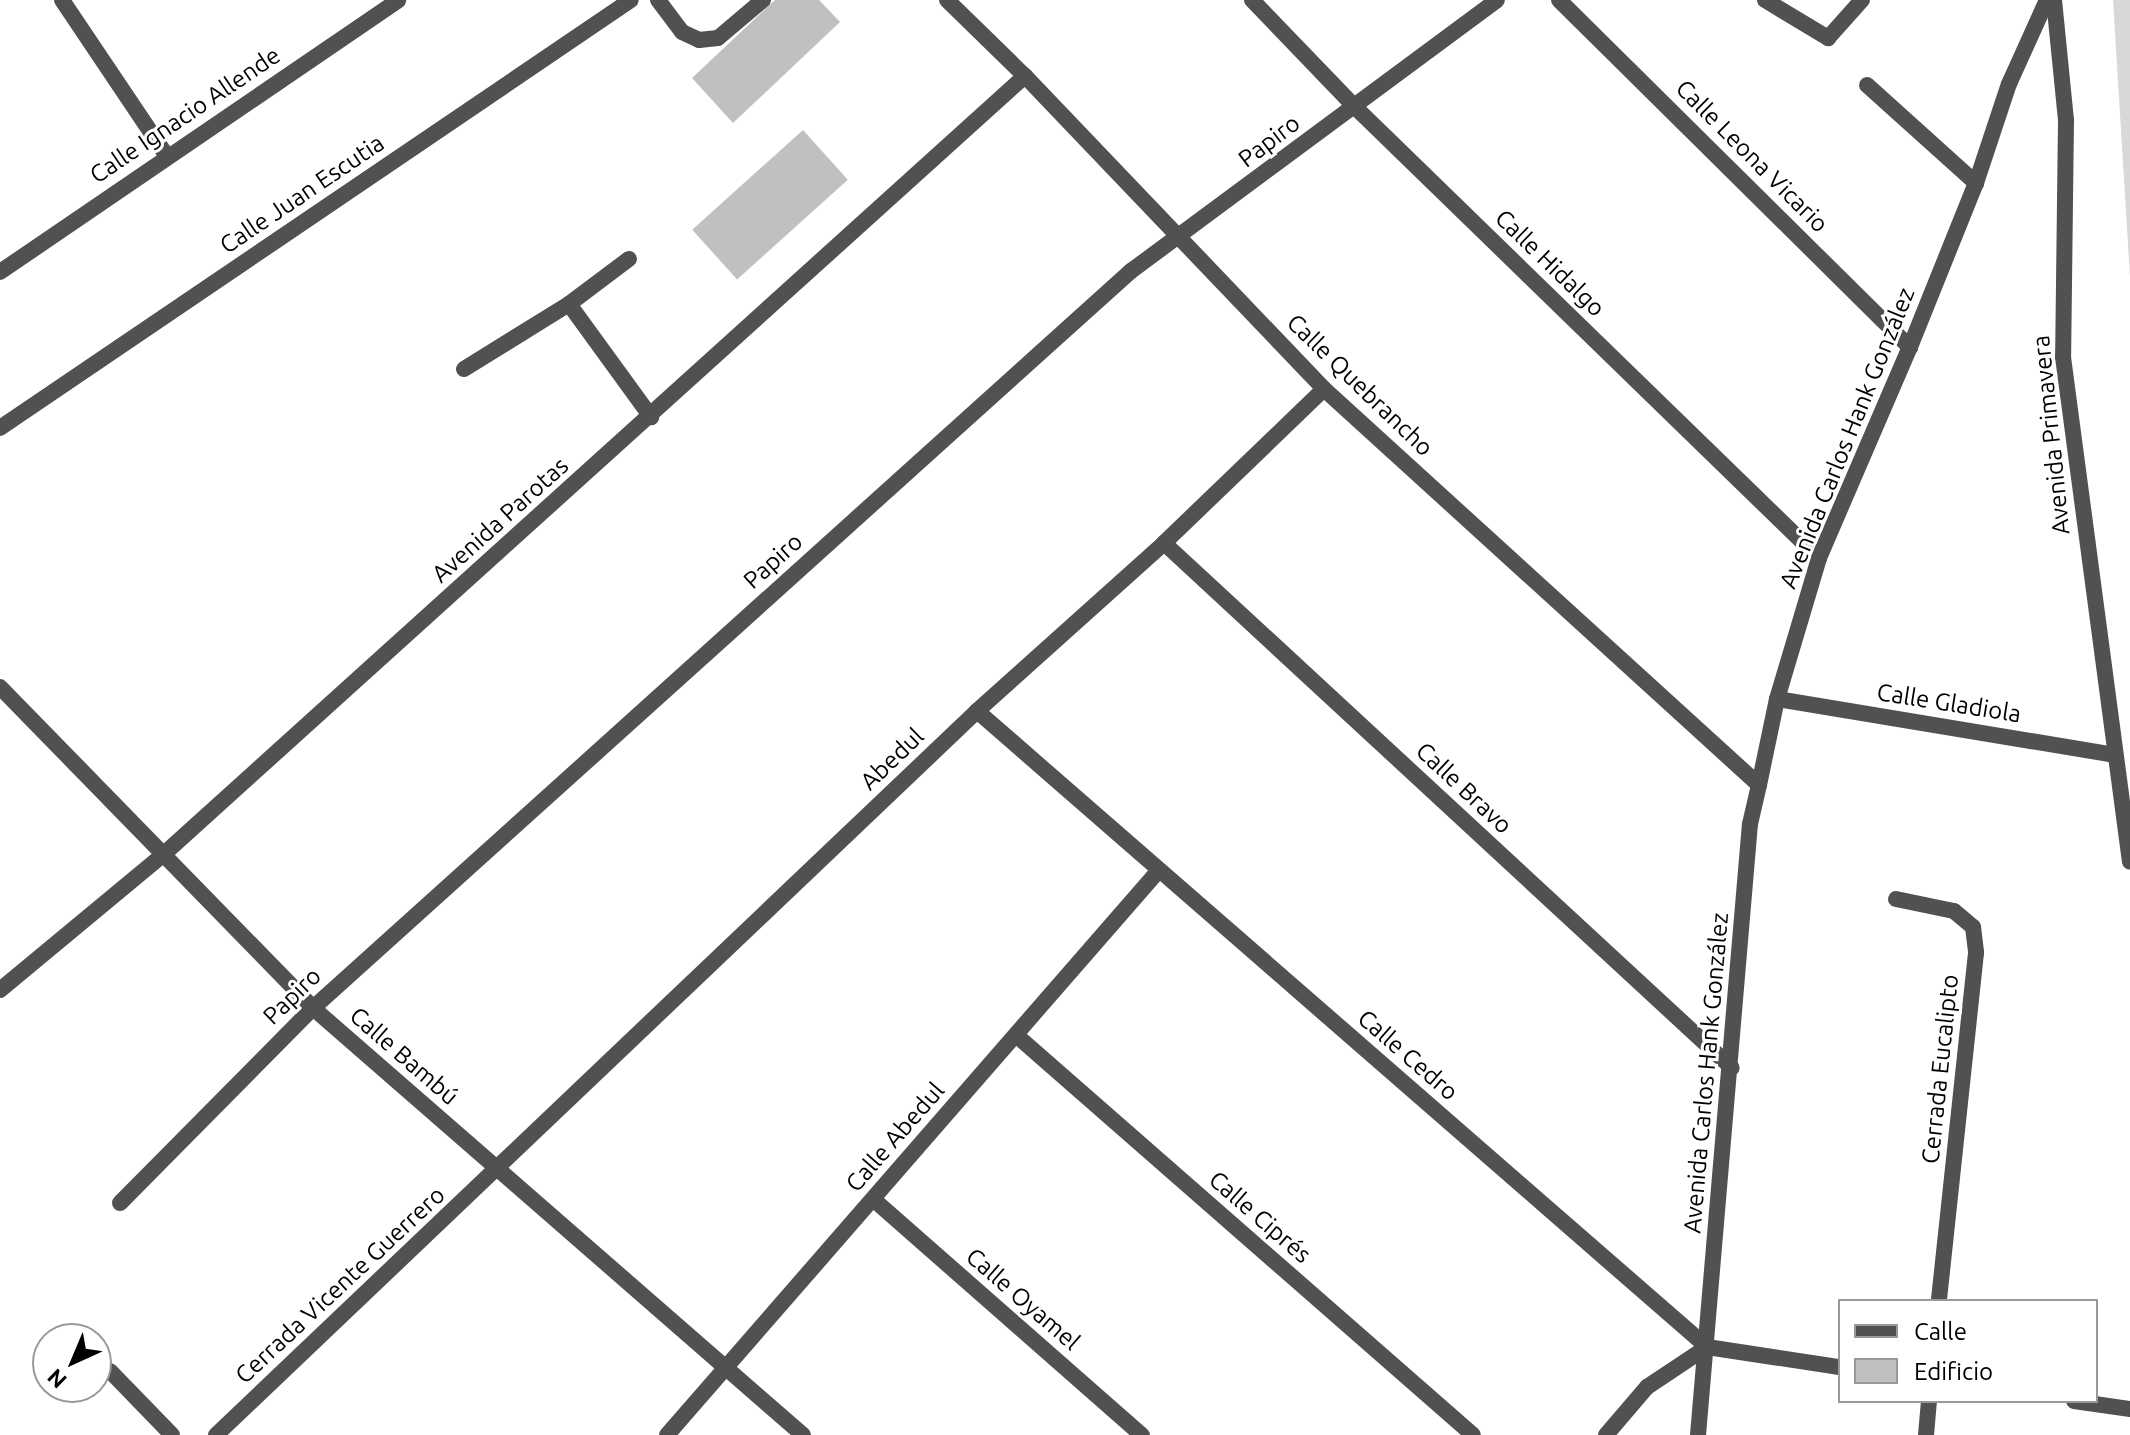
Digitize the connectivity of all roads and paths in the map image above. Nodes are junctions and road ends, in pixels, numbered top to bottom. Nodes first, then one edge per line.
1 (62, 0) edge
2 (398, 0) edge
3 (631, 0) edge
4 (658, 0) edge
5 (763, 0) edge
6 (947, 0) edge
7 (1252, 0) edge
8 (1497, 0) edge
9 (1559, 0) edge
10 (1765, 0) edge
11 (1862, 0) edge
12 (2047, 0) edge
13 (2054, 0) edge
14 (1786, 6) edge
15 (1025, 76) junction
16 (1867, 85) dead end
17 (1355, 107) junction
18 (166, 155) junction
19 (1976, 183) junction
20 (1181, 236) junction
21 (629, 259) dead end
22 (0, 272) edge
23 (569, 304) junction
24 (1910, 347) junction
25 (464, 369) dead end
26 (1324, 389) junction
27 (651, 417) junction
28 (0, 428) edge
29 (1164, 543) junction
30 (1819, 558) junction
31 (0, 687) edge
32 (1777, 699) junction
33 (977, 711) junction
34 (2114, 755) junction
35 (1759, 785) junction
36 (165, 853) junction
37 (2130, 862) edge
38 (1159, 870) junction
39 (1896, 899) dead end
40 (0, 990) edge
41 (313, 1008) junction
42 (1016, 1035) junction
43 (1732, 1068) junction
44 (497, 1169) junction
45 (873, 1199) junction
46 (120, 1203) dead end
47 (1939, 1299) edge
48 (1707, 1347) junction
49 (725, 1367) junction
50 (1838, 1367) edge
51 (112, 1373) edge
52 (1929, 1403) edge
53 (2088, 1403) edge
54 (2130, 1409) edge
55 (172, 1435) edge
56 (216, 1435) edge
57 (667, 1435) edge
58 (803, 1435) edge
59 (1142, 1435) edge
60 (1473, 1435) edge
61 (1606, 1435) edge
62 (1698, 1435) edge
63 (1926, 1435) edge

1 - 18 street
2 - 18 street, Calle Ignacio Allende
3 - 28 street, Calle Juan Escutia
4 - 5 street
6 - 15 street, Calle Quebrancho
7 - 17 street, Calle Hidalgo
8 - 17 street, Papiro
9 - 24 street, Calle Leona Vicario
10 - 14 street
11 - 14 street
12 - 19 street, Avenida Carlos Hank González
13 - 34 street, Avenida Primavera
15 - 20 street, Calle Quebrancho
15 - 27 street, Avenida Parotas
16 - 19 street
17 - 20 street, Papiro
17 - 30 street, Calle Hidalgo
18 - 22 street, Calle Ignacio Allende
19 - 24 street, Avenida Carlos Hank González
20 - 26 street, Calle Quebrancho
20 - 41 street, Papiro
21 - 23 street
23 - 25 street
23 - 27 street
24 - 30 street, Avenida Carlos Hank González
26 - 29 street, Abedul
26 - 35 street, Calle Quebrancho
27 - 36 street, Avenida Parotas
29 - 33 street, Abedul
29 - 43 street, Calle Bravo
30 - 32 street, Avenida Carlos Hank González
31 - 36 street, Calle Bambú
32 - 34 street, Calle Gladiola
32 - 35 street, Avenida Carlos Hank González
33 - 38 street, Calle Cedro
33 - 44 street, Abedul
34 - 37 street, Avenida Primavera
35 - 43 street, Avenida Carlos Hank González
36 - 40 street, Avenida Parotas
36 - 41 street, Calle Bambú
38 - 42 street, Calle Abedul
38 - 48 street, Calle Cedro
39 - 47 street, Cerrada Eucalipto
41 - 44 street, Calle Bambú
41 - 46 street, Papiro
42 - 45 street, Calle Abedul
42 - 60 street, Calle Ciprés
43 - 48 street, Avenida Carlos Hank González
44 - 49 street, Calle Bambú
44 - 56 street, Cerrada Vicente Guerrero
45 - 49 street, Calle Abedul
45 - 59 street, Calle Oyamel
48 - 50 street
48 - 61 street
48 - 62 street, Avenida Carlos Hank González
49 - 57 street, Calle Abedul
49 - 58 street, Calle Bambú
51 - 55 street
52 - 63 street
53 - 54 street

